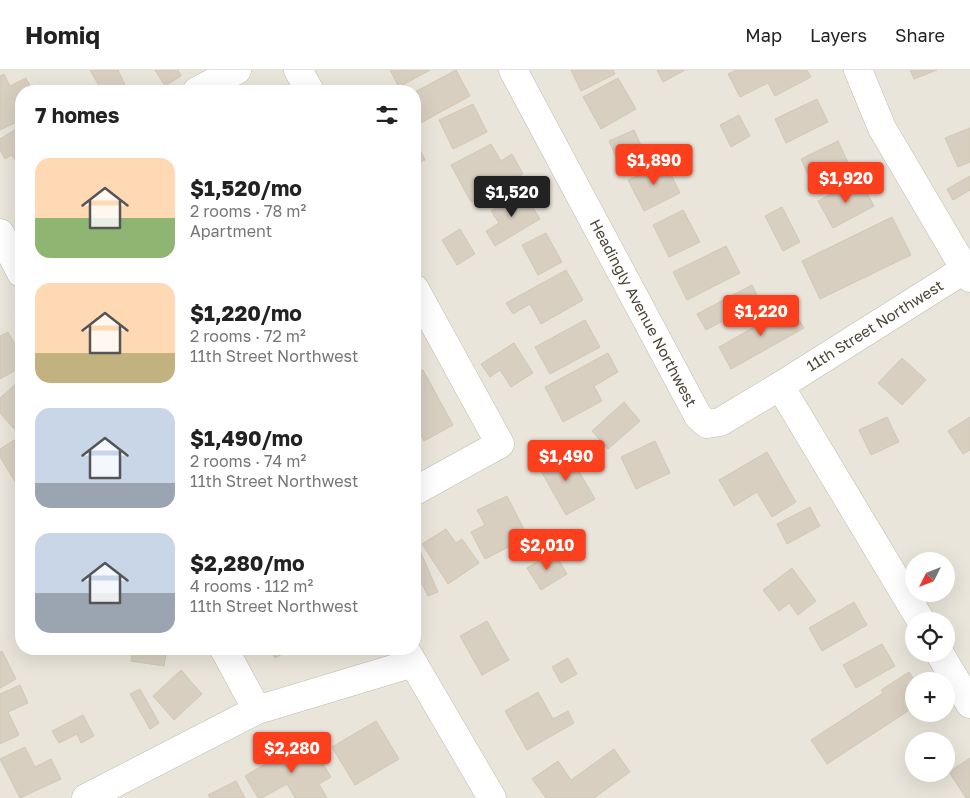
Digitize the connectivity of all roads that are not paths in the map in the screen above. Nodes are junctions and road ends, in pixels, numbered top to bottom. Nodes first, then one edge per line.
1 (237, 70) edge
2 (298, 70) edge
3 (513, 70) edge
4 (858, 70) edge
5 (208, 85) edge
6 (307, 85) edge
7 (0, 233) edge
8 (15, 261) edge
9 (968, 271) edge
10 (421, 300) edge
11 (780, 386) junction
12 (421, 488) edge
13 (916, 612) edge
14 (227, 655) edge
15 (409, 656) edge
16 (945, 662) edge
17 (970, 704) edge
18 (257, 710) junction
19 (86, 798) edge
20 (492, 798) edge

1 - 5 street
2 - 6 street
3 - 11 street, Headingly Avenue Northwest
4 - 9 street
7 - 8 street
9 - 11 street, 11th Street Northwest
10 - 12 street
11 - 13 street
14 - 18 street
15 - 18 street
15 - 20 street
16 - 17 street
18 - 19 street

